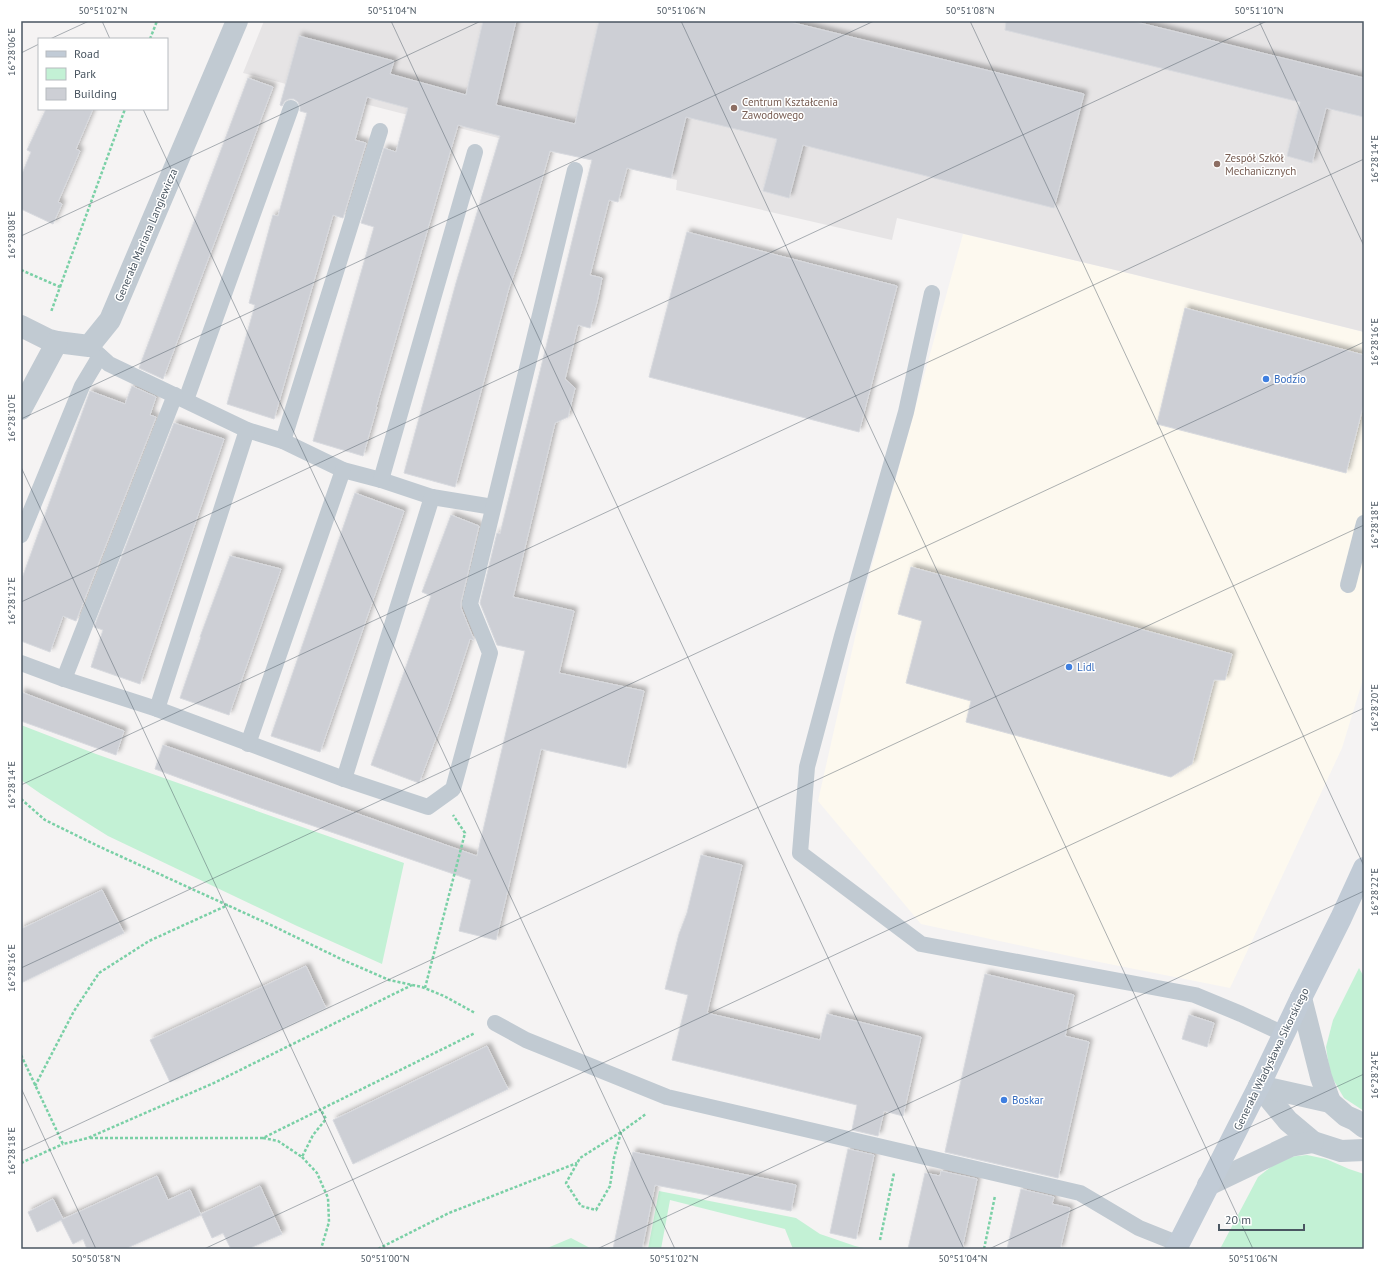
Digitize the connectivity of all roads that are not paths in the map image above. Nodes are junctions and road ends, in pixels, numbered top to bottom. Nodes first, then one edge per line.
1 (237, 21) edge
2 (291, 108) dead end
3 (380, 131) dead end
4 (475, 152) dead end
5 (575, 170) dead end
6 (932, 293) dead end
7 (26, 329) edge
8 (57, 342) junction
9 (94, 351) junction
10 (181, 398) junction
11 (21, 409) edge
12 (247, 430) junction
13 (283, 441) junction
14 (343, 470) junction
15 (381, 480) junction
16 (432, 497) junction
17 (493, 507) junction
18 (1364, 523) edge
19 (21, 535) edge
20 (1348, 585) dead end
21 (21, 663) edge
22 (64, 679) junction
23 (157, 709) junction
24 (248, 744) junction
25 (344, 780) junction
26 (1364, 868) edge
27 (1301, 998) junction
28 (495, 1023) road end
29 (1284, 1034) junction
30 (1259, 1086) junction
31 (1330, 1102) junction
32 (1364, 1127) edge
33 (1313, 1142) junction
34 (1364, 1150) edge
35 (1208, 1185) junction
36 (1177, 1246) edge

1 - 9 street, Generała Mariana Langiewicza
2 - 10 lane
3 - 13 lane
4 - 15 lane
5 - 17 lane
6 - 29 lane
7 - 8 street
8 - 9 street
8 - 11 street
9 - 10 lane
9 - 19 lane
10 - 12 lane
10 - 22 lane
12 - 13 lane
12 - 23 lane
13 - 14 lane
14 - 15 lane
14 - 24 lane
15 - 16 lane
16 - 17 lane
16 - 25 lane
17 - 25 lane
18 - 20 lane
21 - 22 lane
22 - 23 lane
23 - 24 lane
24 - 25 lane
26 - 27 street, Generała Władysława Sikorskiego
27 - 29 street, Generała Władysława Sikorskiego
27 - 31 street
28 - 36 lane
29 - 30 street, Generała Władysława Sikorskiego
30 - 31 street
30 - 33 street
30 - 35 street, Generała Władysława Sikorskiego
31 - 32 street
33 - 34 street
33 - 35 street
35 - 36 street, Generała Władysława Sikorskiego

